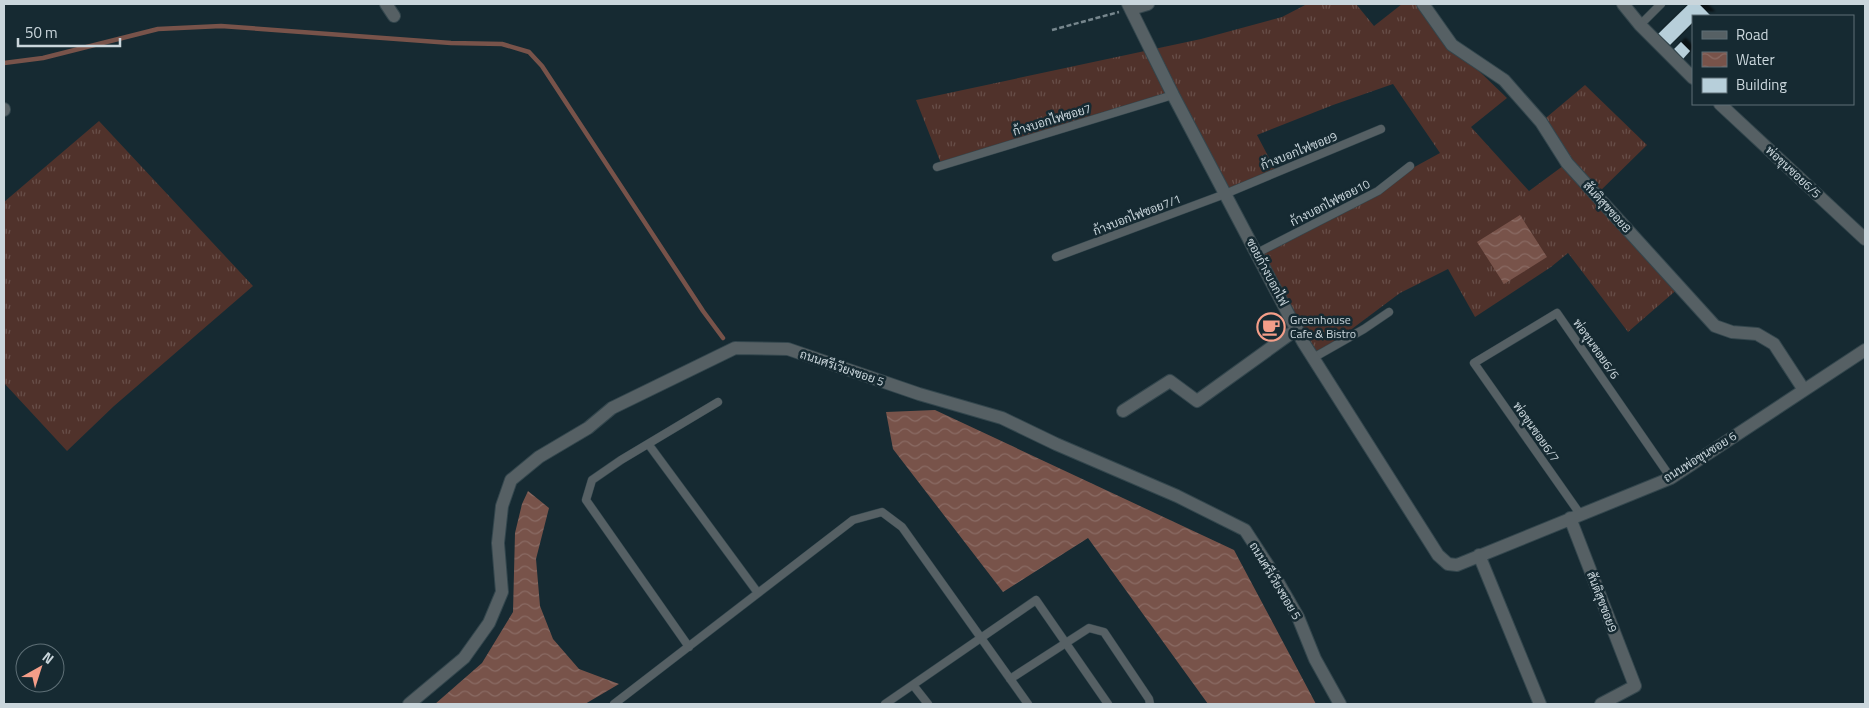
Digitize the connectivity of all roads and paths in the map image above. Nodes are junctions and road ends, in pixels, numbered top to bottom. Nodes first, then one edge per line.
1 (386, 4) edge
2 (1148, 4) edge
3 (1422, 4) edge
4 (1623, 4) edge
5 (1661, 4) edge
6 (1129, 6) edge
7 (394, 16) dead end
8 (1640, 24) junction
9 (1052, 30) dead end
10 (1692, 77) edge
11 (1173, 95) junction
12 (1721, 105) edge
13 (1381, 130) dead end
14 (1410, 166) dead end
15 (937, 167) dead end
16 (1225, 194) junction
17 (1865, 239) edge
18 (1257, 253) junction
19 (1056, 257) dead end
20 (1389, 312) dead end
21 (1296, 329) junction
22 (1865, 350) edge
23 (1313, 358) junction
24 (1474, 363) joint
25 (1804, 390) junction
26 (718, 402) dead end
27 (1123, 410) dead end
28 (649, 445) junction
29 (1671, 478) junction
30 (1575, 516) junction
31 (1480, 555) junction
32 (1465, 561) joint
33 (758, 593) junction
34 (981, 637) junction
35 (1064, 642) junction
36 (689, 647) junction
37 (1010, 679) junction
38 (913, 685) junction
39 (409, 704) edge
40 (616, 704) edge
41 (885, 704) edge
42 (928, 704) edge
43 (1028, 704) edge
44 (1108, 704) edge
45 (1150, 704) edge
46 (1340, 704) edge
47 (1540, 704) edge
48 (1601, 704) edge

1 - 7 street
2 - 6 street
3 - 25 street, สันติสุขซอย8
4 - 8 street
5 - 8 lane
6 - 9 path
6 - 11 street, ซอยก้างบอกไฟ
8 - 10 street
11 - 15 lane, ก้างบอกไฟซอย7
11 - 16 street, ซอยก้างบอกไฟ
12 - 17 street, พ่อขุนซอย6/5
13 - 16 lane, ก้างบอกไฟซอย9
14 - 18 lane, ก้างบอกไฟซอย10
16 - 18 street, ซอยก้างบอกไฟ
16 - 19 lane, ก้างบอกไฟซอย7/1
18 - 21 street, ซอยก้างบอกไฟ
20 - 23 lane
21 - 23 street, ซอยก้างบอกไฟ
21 - 27 street
22 - 25 street, ถนนพ่อขุนซอย 6
23 - 32 street, ซอยก้างบอกไฟ
24 - 29 lane, พ่อขุนซอย6/6
24 - 30 lane, พ่อขุนซอย6/7
25 - 29 street, ถนนพ่อขุนซอย 6
26 - 28 lane
28 - 33 lane
28 - 36 lane
29 - 30 street, ถนนพ่อขุนซอย 6
30 - 31 street, ถนนพ่อขุนซอย 6
30 - 48 street, สันติสุขซอย9
31 - 32 street, ถนนพ่อขุนซอย 6
31 - 47 street
33 - 34 lane
33 - 36 lane
34 - 35 lane
34 - 37 lane
34 - 38 lane
35 - 37 lane
35 - 44 lane
35 - 45 lane
36 - 40 lane
37 - 43 lane
38 - 41 lane
38 - 42 lane
39 - 46 street, ถนนศรีเวียงซอย 5

